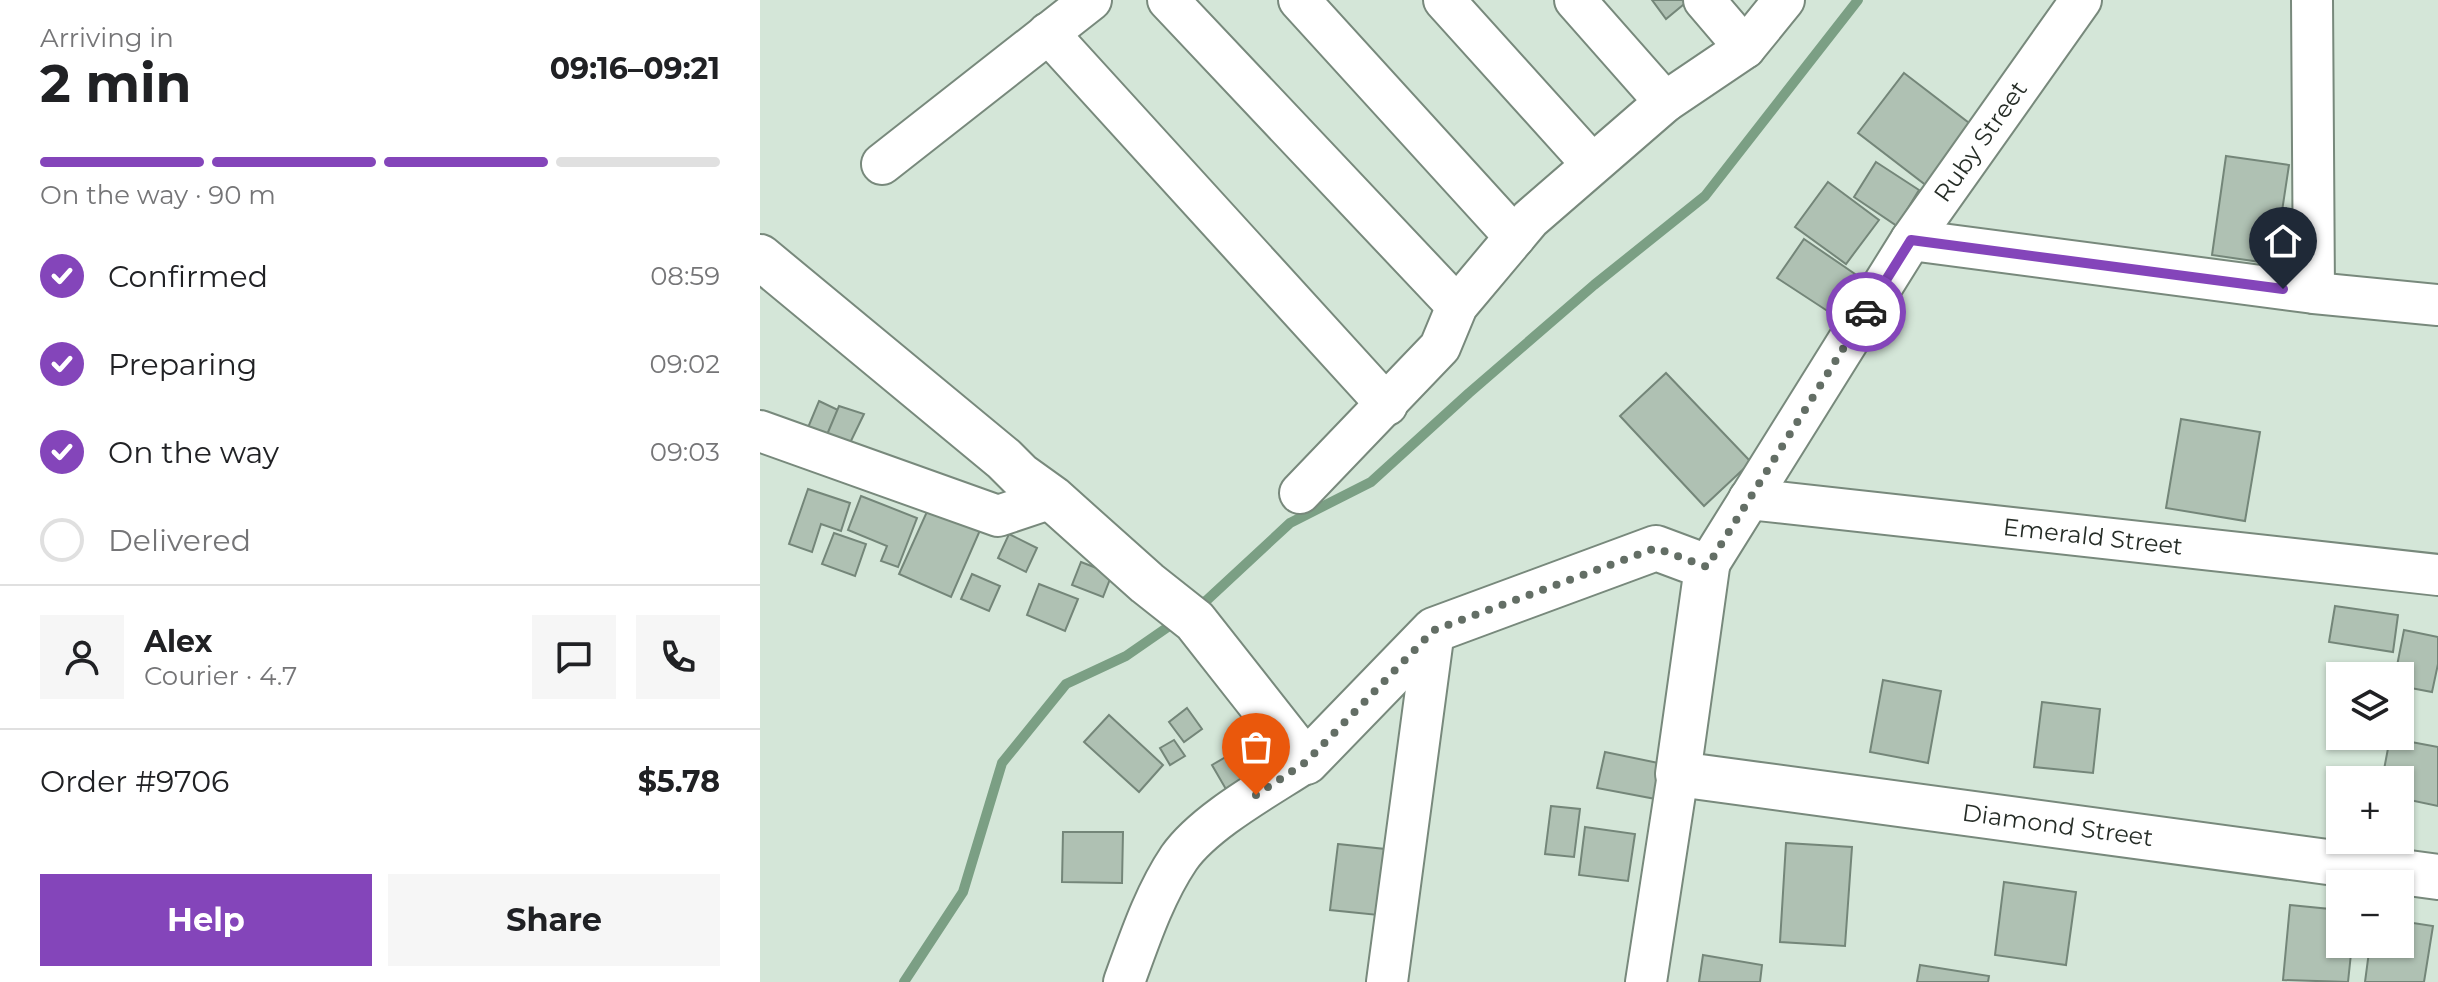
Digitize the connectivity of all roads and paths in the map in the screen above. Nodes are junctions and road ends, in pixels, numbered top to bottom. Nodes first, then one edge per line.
1 (1091, 0) edge
2 (1168, 0) edge
3 (1299, 0) edge
4 (1444, 0) edge
5 (1575, 0) edge
6 (1704, 0) edge
7 (1784, 0) edge
8 (2081, 0) edge
9 (2312, 0) edge
10 (1048, 33) junction
11 (1745, 48) junction
12 (1665, 102) junction
13 (882, 164) dead end
14 (1592, 164) junction
15 (1515, 237) junction
16 (1911, 240) junction
17 (760, 257) edge
18 (2314, 293) junction
19 (2438, 305) edge
20 (1457, 306) junction
21 (1387, 405) junction
22 (760, 431) edge
23 (1300, 493) dead end
24 (1052, 498) junction
25 (1749, 499) junction
26 (1707, 567) junction
27 (2438, 575) edge
28 (1434, 630) junction
29 (1306, 762) junction
30 (1678, 774) junction
31 (2438, 877) edge
32 (1124, 982) edge
33 (1387, 982) edge
34 (1646, 982) edge

1 - 10 street
2 - 20 street
3 - 15 street
4 - 14 street
5 - 12 street
6 - 11 street
7 - 11 street
8 - 16 street, Ruby Street
9 - 18 street
10 - 13 street
10 - 21 street
11 - 12 street
12 - 14 street
14 - 15 street
15 - 20 street
16 - 18 street
16 - 25 street, Ruby Street
17 - 24 street
18 - 19 street
20 - 21 street
21 - 23 street
22 - 24 street
24 - 29 street
25 - 26 street, Ruby Street
25 - 27 street, Emerald Street
26 - 28 street
26 - 30 street
28 - 29 street
28 - 33 street
29 - 32 street
30 - 31 street, Diamond Street
30 - 34 street

